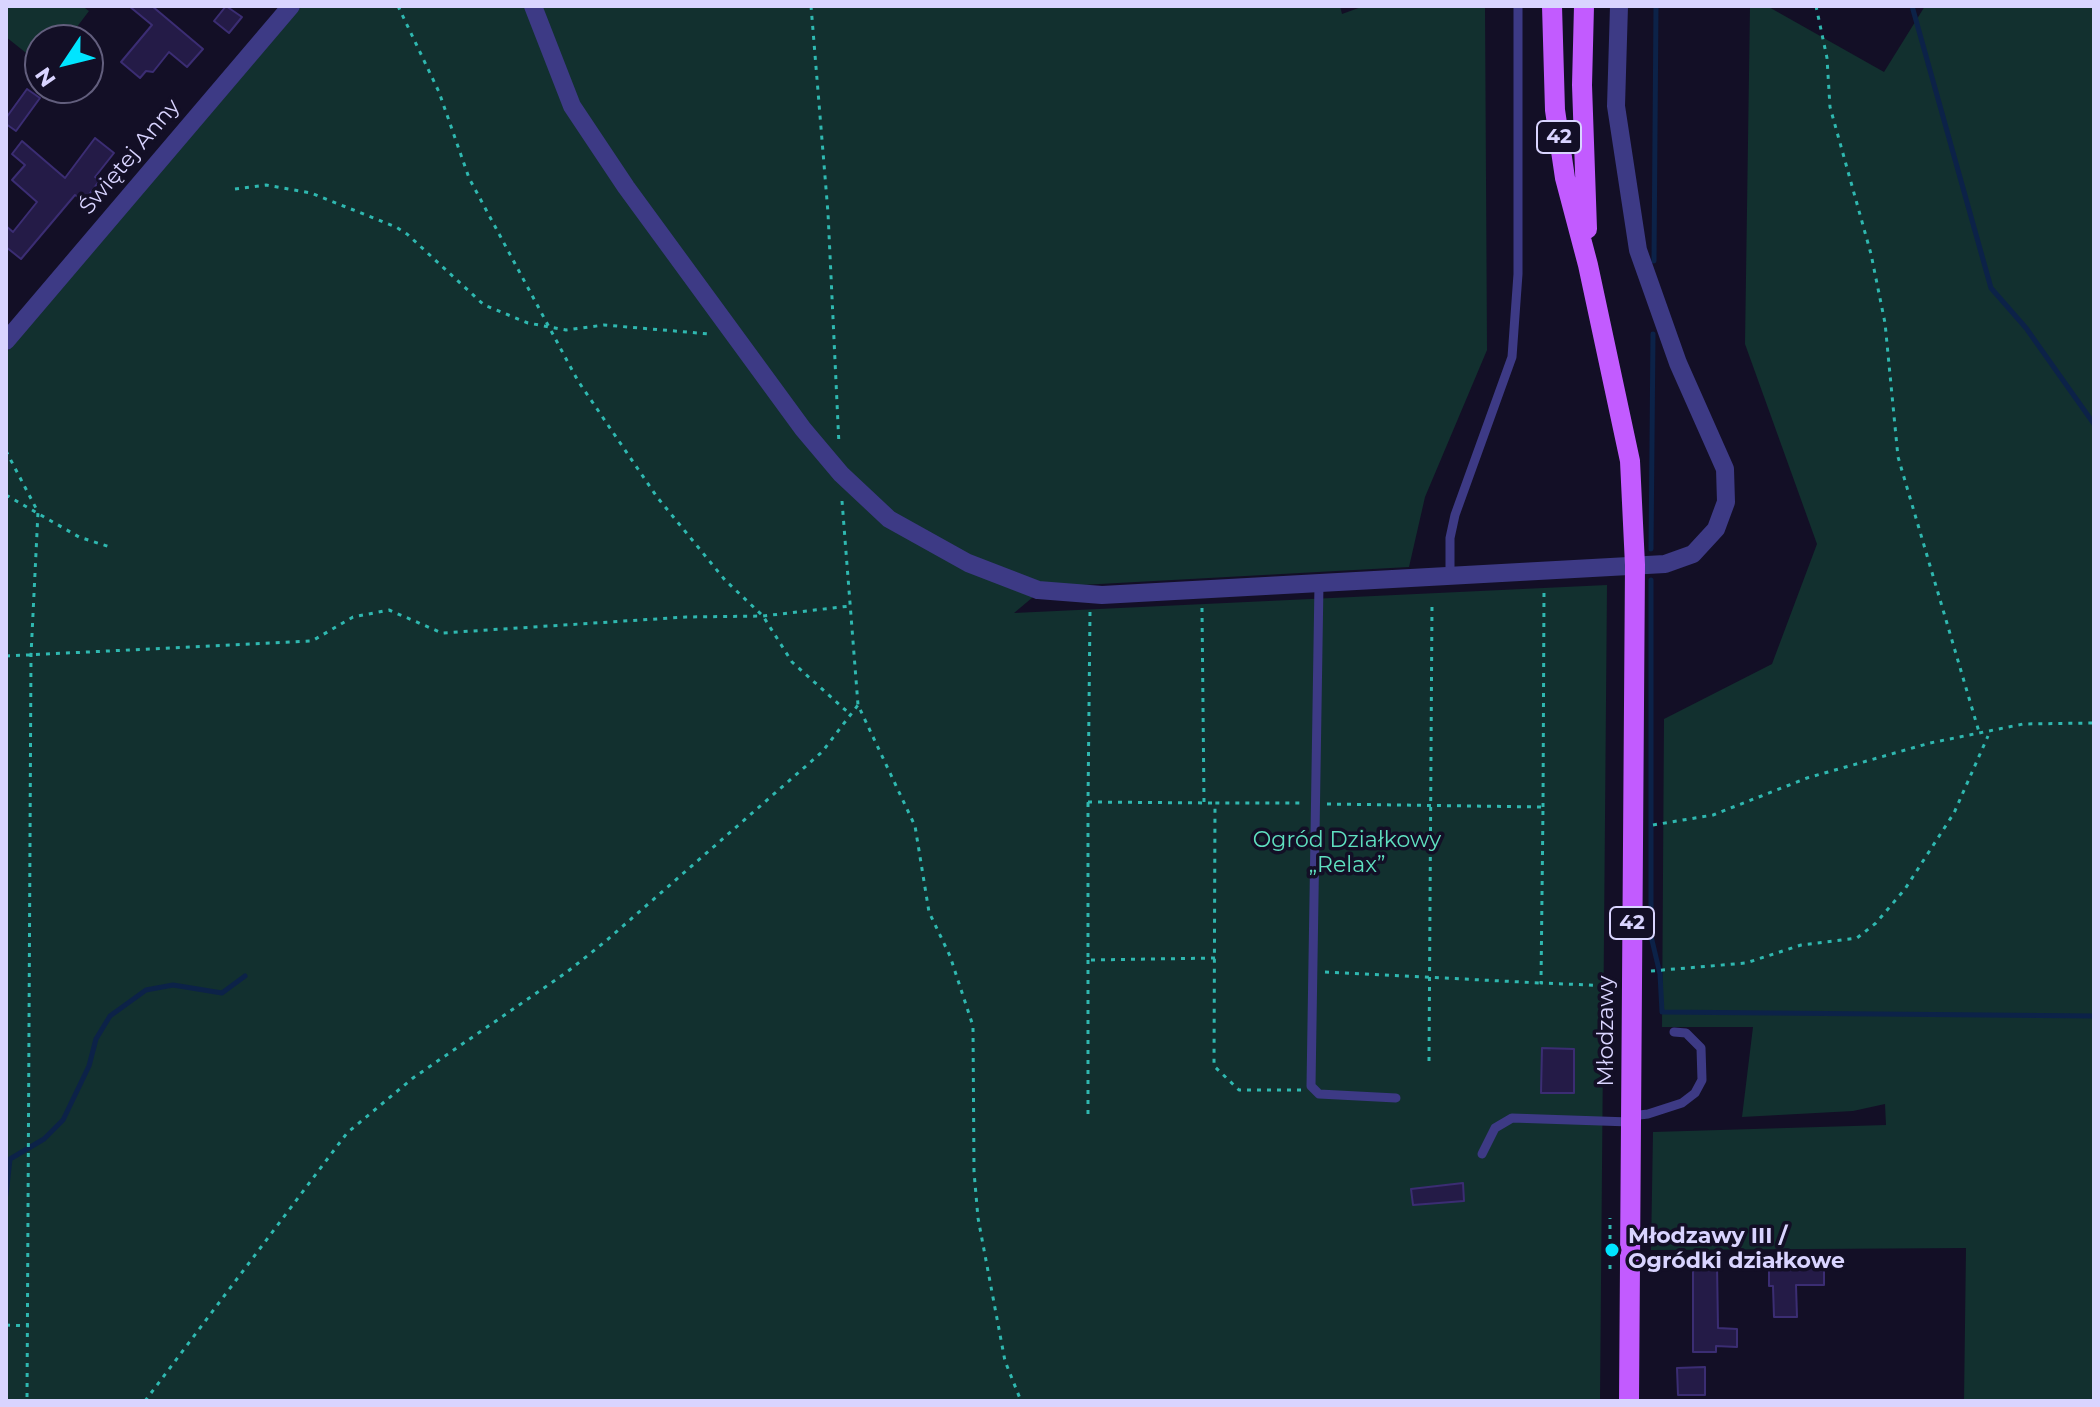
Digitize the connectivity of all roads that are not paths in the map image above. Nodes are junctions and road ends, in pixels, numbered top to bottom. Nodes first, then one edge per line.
1 (291, 6) edge
2 (533, 6) edge
3 (1518, 6) edge
4 (1552, 6) edge
5 (1584, 6) edge
6 (1619, 6) edge
7 (1588, 265) junction
8 (6, 341) edge
9 (1635, 565) junction
10 (1450, 576) junction
11 (1319, 583) junction
12 (1674, 1032) dead end
13 (1396, 1098) dead end
14 (1631, 1119) junction
15 (1482, 1154) dead end
16 (1629, 1401) edge

1 - 8 street, Świętej Anny
2 - 11 street
3 - 10 lane
4 - 7 main road, 42
5 - 7 main road, 42
6 - 9 street
7 - 9 main road, 42
9 - 10 street
9 - 14 main road, Młodzawy / 42
10 - 11 street
11 - 13 lane
12 - 14 lane
14 - 15 lane
14 - 16 main road, Młodzawy / 42

